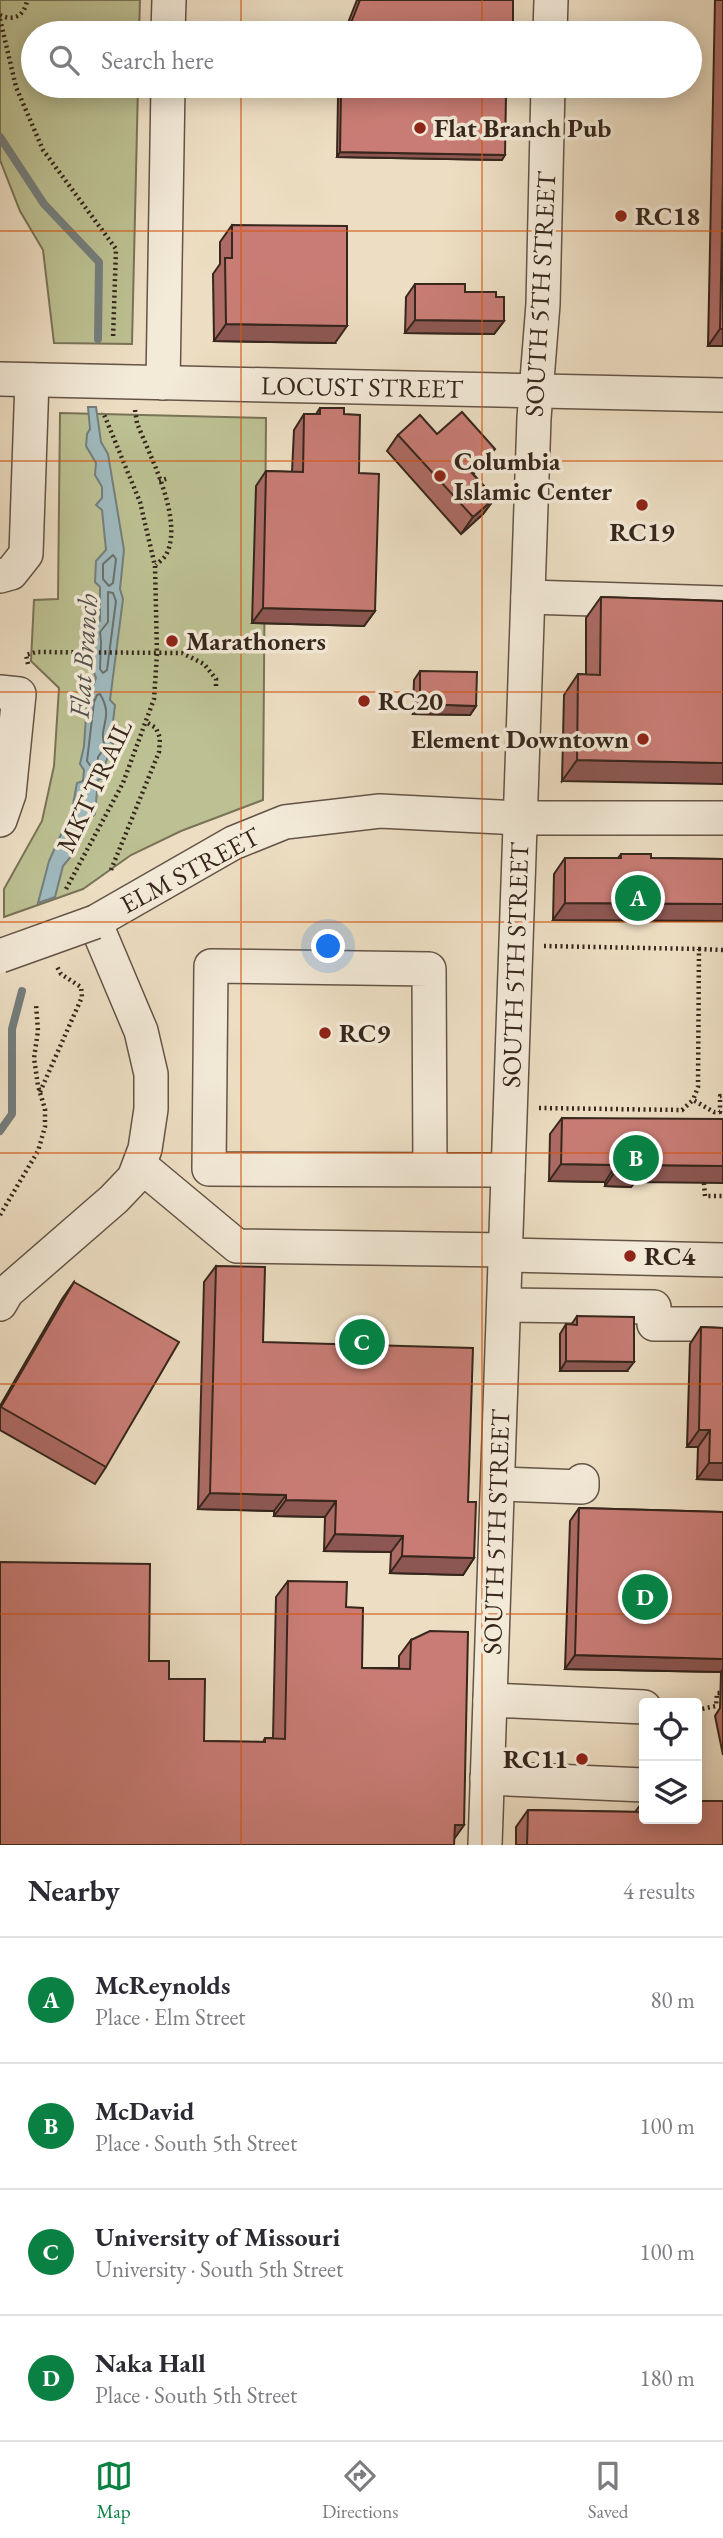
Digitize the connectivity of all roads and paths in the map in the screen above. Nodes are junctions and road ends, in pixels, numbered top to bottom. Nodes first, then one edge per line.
1 (27, 0) edge
2 (169, 0) edge
3 (551, 0) edge
4 (0, 17) edge
5 (169, 21) edge
6 (550, 21) edge
7 (167, 98) edge
8 (548, 98) edge
9 (113, 339) dead end
10 (16, 379) edge
11 (149, 382) junction
12 (535, 390) junction
13 (723, 395) edge
14 (103, 412) dead end
15 (169, 478) dead end
16 (159, 481) junction
17 (155, 566) junction
18 (0, 576) edge
19 (528, 597) junction
20 (723, 603) edge
21 (157, 654) junction
22 (35, 670) dead end
23 (216, 688) dead end
24 (0, 692) edge
25 (146, 722) junction
26 (521, 818) junction
27 (723, 818) edge
28 (0, 820) edge
29 (111, 870) dead end
30 (66, 889) dead end
31 (95, 922) junction
32 (542, 946) dead end
33 (699, 949) junction
34 (723, 950) edge
35 (0, 955) edge
36 (57, 965) dead end
37 (36, 1004) dead end
38 (40, 1093) junction
39 (723, 1096) edge
40 (693, 1100) junction
41 (538, 1108) dead end
42 (141, 1166) junction
43 (430, 1170) junction
44 (508, 1170) junction
45 (705, 1182) edge
46 (723, 1196) edge
47 (0, 1215) edge
48 (506, 1253) junction
49 (723, 1260) edge
50 (0, 1304) edge
51 (504, 1305) junction
52 (723, 1324) edge
53 (582, 1480) dead end
54 (498, 1484) junction
55 (723, 1693) edge
56 (490, 1700) junction
57 (639, 1707) edge
58 (702, 1709) edge
59 (487, 1778) junction
60 (639, 1785) edge
61 (485, 1845) edge

1 - 4 path
2 - 5 street
3 - 6 street
4 - 9 path
7 - 11 street
8 - 12 street, SOUTH 5TH STREET
10 - 11 street, LOCUST STREET
10 - 18 street
11 - 12 street, LOCUST STREET
11 - 16 path
12 - 13 street, LOCUST STREET
12 - 19 street, SOUTH 5TH STREET
14 - 17 path, MKT TRAIL
15 - 16 path
16 - 17 path
17 - 21 path, MKT TRAIL
19 - 20 street
19 - 26 street, SOUTH 5TH STREET
21 - 22 path
21 - 23 path
21 - 25 path, MKT TRAIL
24 - 28 street
25 - 29 path
25 - 30 path, MKT TRAIL
26 - 27 street, ELM STREET
26 - 31 street, ELM STREET
26 - 44 street, SOUTH 5TH STREET
31 - 35 street, ELM STREET, bridge
31 - 42 street
32 - 33 path
33 - 34 path
33 - 40 path
36 - 38 path
37 - 38 path
38 - 47 path
39 - 40 path
40 - 41 path
42 - 48 street
42 - 50 street
43 - 43 street
43 - 44 street
44 - 48 street, SOUTH 5TH STREET
45 - 46 path
48 - 49 street
48 - 51 street, SOUTH 5TH STREET
51 - 52 street
51 - 54 street, SOUTH 5TH STREET
53 - 54 street
54 - 56 street, SOUTH 5TH STREET
55 - 58 path
56 - 57 street
56 - 59 street, SOUTH 5TH STREET
59 - 60 street
59 - 61 street, SOUTH 5TH STREET

